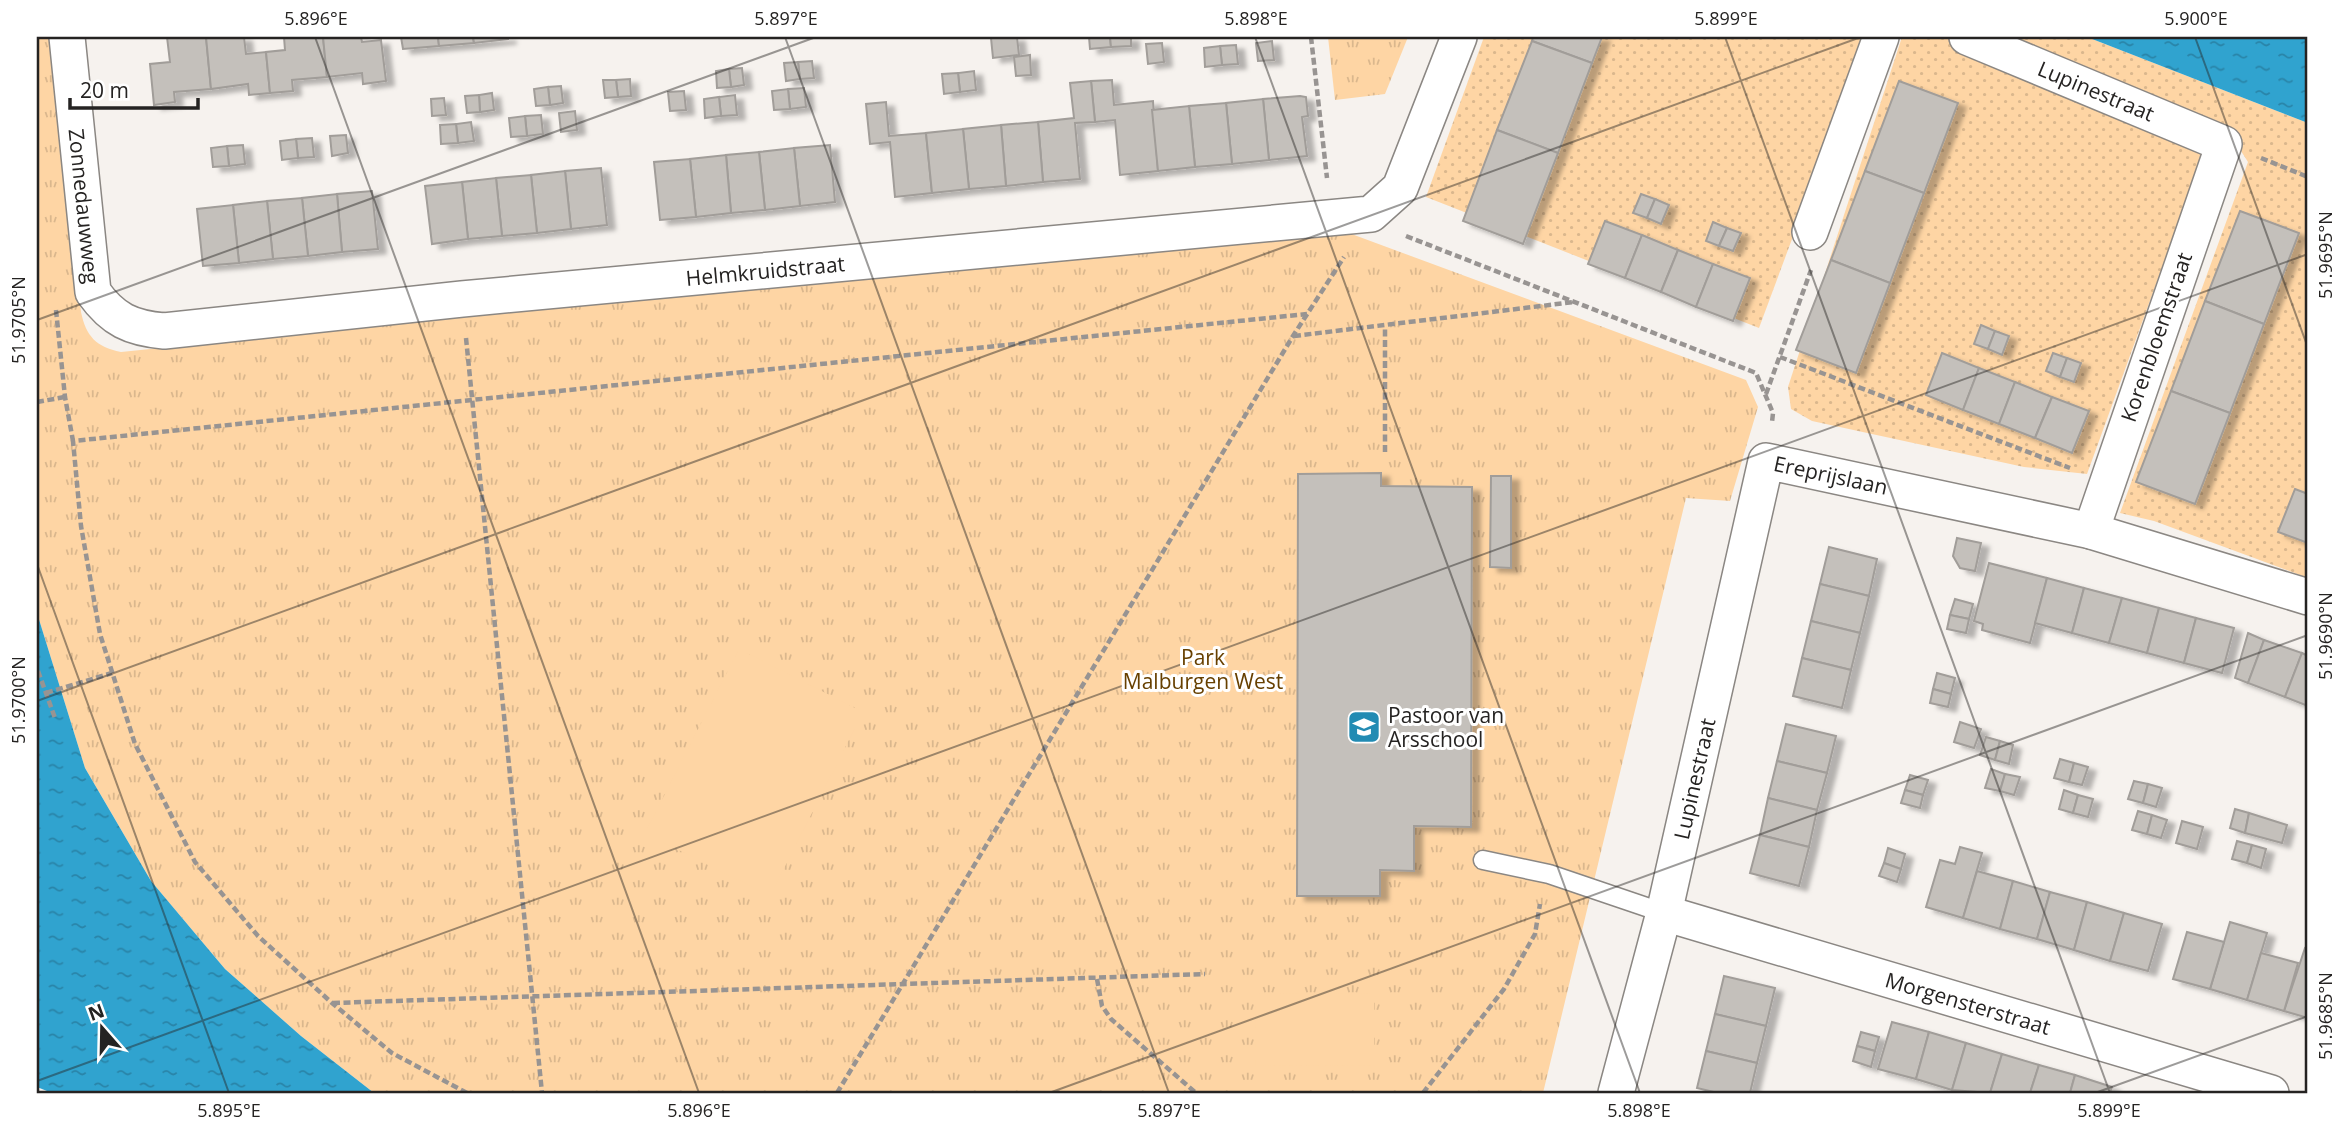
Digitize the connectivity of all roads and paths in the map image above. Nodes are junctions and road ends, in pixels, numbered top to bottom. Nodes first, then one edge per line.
1 (67, 37) edge
2 (1311, 37) edge
3 (1459, 37) edge
4 (1881, 37) edge
5 (1967, 37) edge
6 (2224, 144) junction
7 (2308, 177) edge
8 (1371, 214) junction
9 (1332, 218) junction
10 (1810, 232) joint
11 (462, 299) junction
12 (1576, 302) junction
13 (1307, 314) junction
14 (122, 323) joint
15 (1385, 326) junction
16 (1293, 336) junction
17 (1780, 357) junction
18 (1766, 396) junction
19 (65, 397) dead end
20 (471, 400) junction
21 (37, 402) edge
22 (1385, 452) dead end
23 (1766, 461) junction
24 (2105, 481) junction
25 (2091, 531) junction
26 (2308, 597) edge
27 (38, 671) edge
28 (112, 673) junction
29 (46, 694) junction
30 (55, 718) dead end
31 (1483, 860) dead end
32 (1549, 874) junction
33 (1664, 913) junction
34 (1205, 974) dead end
35 (1097, 979) junction
36 (902, 986) junction
37 (533, 995) junction
38 (332, 1003) junction
39 (467, 1093) edge
40 (542, 1093) edge
41 (837, 1093) edge
42 (1196, 1093) edge
43 (1423, 1093) edge
44 (1616, 1093) edge
45 (2271, 1093) edge

1 - 14 street, Zonnedauwweg
2 - 9 path
3 - 8 street
4 - 10 street
5 - 6 street, Lupinestraat
6 - 7 path
6 - 24 street, Korenbloemstraat
8 - 9 street, Helmkruidstraat
8 - 12 path, Ereprijslaan
8 - 13 path
9 - 11 street, Helmkruidstraat
10 - 17 path
11 - 14 street, Helmkruidstraat
11 - 20 path
12 - 15 path
12 - 18 path, Ereprijslaan
13 - 16 path
13 - 20 path
15 - 16 path
15 - 22 path
16 - 36 path
17 - 18 path
17 - 24 path
18 - 23 path, Ereprijslaan
19 - 21 path
20 - 28 path
20 - 37 path
23 - 25 street, Ereprijslaan
23 - 33 street, Lupinestraat
24 - 25 street, Korenbloemstraat
25 - 26 street, Ereprijslaan
27 - 29 path
28 - 29 path
28 - 38 path
29 - 30 path
31 - 32 lane
32 - 33 lane
32 - 43 path
33 - 44 street, Lupinestraat
33 - 45 street, Morgensterstraat
34 - 35 path
35 - 36 path
35 - 42 path
36 - 37 path
36 - 41 path
37 - 38 path
37 - 40 path
38 - 39 path

